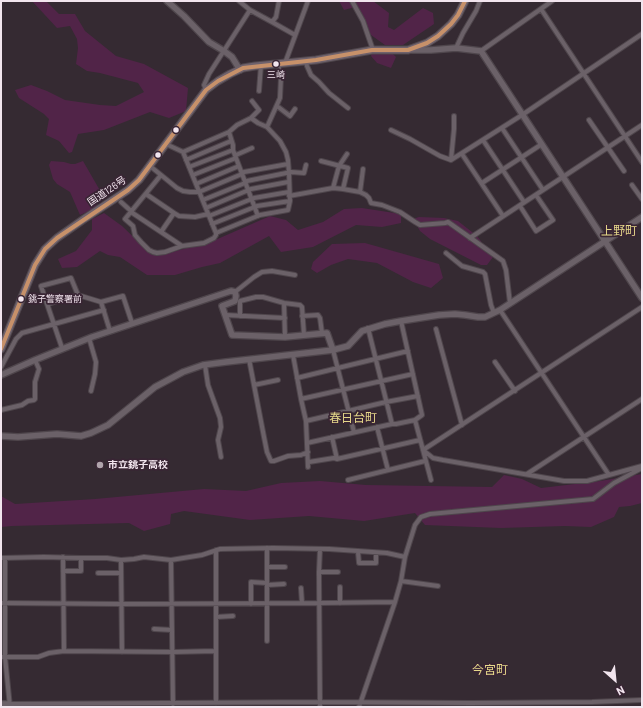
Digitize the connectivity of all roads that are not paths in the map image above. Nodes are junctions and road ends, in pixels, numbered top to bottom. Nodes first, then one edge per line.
1 (167, 1) edge
2 (239, 1) edge
3 (279, 1) edge
4 (308, 1) edge
5 (352, 1) edge
6 (465, 1) edge
7 (480, 1) edge
8 (552, 1) edge
9 (541, 9) junction
10 (250, 10) junction
11 (272, 22) junction
12 (642, 34) edge
13 (295, 35) junction
14 (456, 48) junction
15 (373, 50) junction
16 (408, 50) junction
17 (224, 51) junction
18 (481, 51) junction
19 (306, 62) junction
20 (282, 63) junction
21 (261, 65) junction
22 (240, 70) junction
23 (584, 73) junction
24 (206, 90) junction
25 (259, 91) dead end
26 (252, 101) dead end
27 (277, 106) junction
28 (348, 108) dead end
29 (295, 109) dead end
30 (522, 115) junction
31 (454, 116) dead end
32 (252, 118) junction
33 (589, 120) dead end
34 (642, 126) edge
35 (267, 127) junction
36 (502, 128) junction
37 (391, 130) dead end
38 (229, 132) junction
39 (625, 136) junction
40 (483, 140) junction
41 (231, 141) junction
42 (166, 144) junction
43 (542, 144) junction
44 (252, 148) dead end
45 (608, 148) junction
46 (233, 150) junction
47 (183, 152) junction
48 (346, 154) dead end
49 (462, 154) junction
50 (236, 156) junction
51 (522, 157) junction
52 (186, 160) junction
53 (451, 160) junction
54 (321, 161) dead end
55 (642, 162) edge
56 (288, 164) junction
57 (306, 165) dead end
58 (150, 166) junction
59 (239, 166) junction
60 (339, 166) junction
61 (189, 167) junction
62 (363, 169) dead end
63 (502, 170) junction
64 (624, 171) dead end
65 (289, 173) junction
66 (161, 174) junction
67 (242, 174) junction
68 (192, 175) junction
69 (564, 176) junction
70 (288, 182) junction
71 (245, 183) junction
72 (482, 183) junction
73 (196, 184) junction
74 (632, 185) dead end
75 (333, 188) junction
76 (343, 189) junction
77 (543, 190) junction
78 (248, 191) junction
79 (199, 192) junction
80 (360, 192) junction
81 (146, 194) junction
82 (289, 194) junction
83 (536, 195) junction
84 (642, 199) edge
85 (203, 200) junction
86 (251, 200) junction
87 (290, 201) junction
88 (121, 202) dead end
89 (524, 202) junction
90 (520, 206) junction
91 (206, 208) junction
92 (254, 208) junction
93 (131, 212) junction
94 (174, 214) junction
95 (209, 215) junction
96 (258, 216) junction
97 (503, 216) junction
98 (642, 217) edge
99 (212, 224) junction
100 (161, 232) junction
101 (216, 233) junction
102 (470, 238) junction
103 (604, 241) junction
104 (182, 246) junction
105 (446, 253) dead end
106 (295, 275) dead end
107 (234, 292) junction
108 (78, 295) junction
109 (642, 298) edge
110 (101, 302) junction
111 (510, 303) junction
112 (48, 304) junction
113 (284, 304) junction
114 (642, 307) edge
115 (104, 310) junction
116 (500, 310) junction
117 (494, 313) junction
118 (225, 315) junction
119 (240, 316) junction
120 (302, 316) junction
121 (285, 318) junction
122 (401, 320) junction
123 (54, 324) junction
124 (132, 324) junction
125 (368, 328) junction
126 (436, 329) dead end
127 (110, 330) junction
128 (322, 333) junction
129 (304, 335) junction
130 (285, 337) junction
131 (89, 338) junction
132 (62, 348) junction
133 (1, 349) edge
134 (333, 350) junction
135 (408, 351) junction
136 (293, 354) junction
137 (249, 359) junction
138 (376, 359) junction
139 (35, 360) junction
140 (495, 362) dead end
141 (204, 365) junction
142 (1, 367) edge
143 (338, 368) junction
144 (542, 373) junction
145 (412, 374) junction
146 (1, 375) edge
147 (298, 378) junction
148 (278, 380) dead end
149 (381, 381) junction
150 (254, 386) junction
151 (343, 390) junction
152 (91, 391) dead end
153 (515, 391) junction
154 (418, 396) junction
155 (301, 399) junction
156 (642, 399) edge
157 (386, 402) junction
158 (1, 410) edge
159 (348, 411) junction
160 (415, 420) junction
161 (306, 421) junction
162 (392, 424) junction
163 (462, 425) junction
164 (377, 427) junction
165 (354, 432) junction
166 (1, 436) edge
167 (584, 436) junction
168 (332, 437) junction
169 (420, 440) junction
170 (308, 443) junction
171 (382, 448) junction
172 (423, 450) junction
173 (308, 452) junction
174 (221, 457) dead end
175 (337, 459) junction
176 (426, 461) junction
177 (642, 467) edge
178 (388, 470) junction
179 (527, 474) junction
180 (609, 475) junction
181 (348, 480) dead end
182 (431, 480) dead end
183 (267, 548) junction
184 (320, 549) junction
185 (216, 550) junction
186 (358, 552) junction
187 (376, 553) junction
188 (63, 557) junction
189 (405, 557) junction
190 (3, 558) edge
191 (81, 558) junction
192 (120, 560) junction
193 (171, 560) junction
194 (285, 567) dead end
195 (267, 568) junction
196 (63, 571) junction
197 (319, 572) junction
198 (338, 572) dead end
199 (98, 573) dead end
200 (121, 573) junction
201 (401, 581) junction
202 (267, 584) junction
203 (284, 584) dead end
204 (438, 586) dead end
205 (340, 587) dead end
206 (302, 588) dead end
207 (395, 602) junction
208 (3, 603) edge
209 (302, 603) junction
210 (319, 603) junction
211 (340, 603) junction
212 (64, 604) junction
213 (121, 604) junction
214 (172, 604) junction
215 (216, 604) junction
216 (251, 604) junction
217 (267, 604) junction
218 (232, 616) dead end
219 (216, 617) junction
220 (154, 629) dead end
221 (172, 630) junction
222 (267, 641) dead end
223 (64, 651) junction
224 (215, 651) junction
225 (122, 652) junction
226 (173, 652) junction
227 (3, 657) edge
228 (642, 700) edge
229 (1, 704) edge
230 (173, 704) junction
231 (215, 704) edge
232 (320, 705) edge
233 (359, 705) edge
234 (407, 705) edge
235 (471, 705) edge
236 (10, 706) edge

1 - 17 street
2 - 10 street
3 - 11 street
4 - 13 street
5 - 15 street
6 - 16 highway, 国道126号
7 - 14 street
8 - 9 street
9 - 18 street
9 - 23 street
10 - 11 street
10 - 17 street
11 - 13 street
12 - 23 street
13 - 20 street
14 - 16 street
14 - 18 street
15 - 16 highway, 国道126号
15 - 19 highway, 国道126号
17 - 22 street
17 - 24 street
18 - 30 street
19 - 20 highway, 国道126号
19 - 28 street
20 - 21 highway, 国道126号
20 - 27 street
21 - 22 highway, 国道126号
21 - 25 street
22 - 24 highway, 国道126号
23 - 30 street
23 - 39 street
24 - 42 highway, 国道126号
26 - 32 street
27 - 29 street
27 - 35 street
30 - 36 street
30 - 43 street
31 - 53 street
32 - 35 street
32 - 38 street
33 - 45 street
34 - 39 street
35 - 56 street
36 - 40 street
36 - 51 street
37 - 53 street
38 - 41 street
38 - 47 street
39 - 45 street
39 - 55 street
40 - 49 street
40 - 63 street
41 - 46 street
41 - 52 street
42 - 47 street
42 - 58 highway, 国道126号
43 - 51 street
43 - 69 street
44 - 50 street
45 - 64 street
45 - 69 street
46 - 50 street
46 - 61 street
47 - 52 street
48 - 60 street
49 - 53 street
49 - 72 street
50 - 59 street
50 - 68 street
51 - 63 street
51 - 77 street
52 - 61 street
54 - 60 street
56 - 65 street
56 - 67 street
57 - 65 street
58 - 66 street
58 - 133 highway, 国道126号
59 - 67 street
59 - 73 street
60 - 75 street
60 - 76 street
61 - 68 street
62 - 80 street
63 - 72 street
63 - 89 street
65 - 70 street
65 - 71 street
66 - 79 street
66 - 81 street
67 - 71 street
67 - 79 street
68 - 73 street
69 - 77 street
69 - 103 street
70 - 78 street
70 - 82 street
71 - 78 street
71 - 85 street
72 - 97 street
73 - 79 street
74 - 84 street
75 - 76 street
75 - 82 street
76 - 80 street
77 - 83 street
78 - 86 street
78 - 91 street
79 - 85 street
80 - 102 street
81 - 93 street
81 - 94 street
82 - 86 street
82 - 87 street
83 - 89 street
83 - 90 street
85 - 91 street
86 - 92 street
86 - 95 street
87 - 92 street
87 - 96 street
88 - 93 street
89 - 90 street
90 - 97 street
91 - 95 street
92 - 96 street
92 - 99 street
93 - 100 street
93 - 104 street
94 - 95 street
94 - 100 street
95 - 99 street
96 - 101 street
97 - 102 street
98 - 103 street
99 - 101 street
100 - 104 street
101 - 104 street
102 - 111 street
103 - 109 street
103 - 111 street
105 - 117 street
106 - 107 street
107 - 118 street
107 - 124 street
108 - 110 street
108 - 112 street
108 - 112 street
110 - 115 street
110 - 124 street
111 - 116 street
112 - 123 street
113 - 119 street
113 - 120 street
113 - 121 street
114 - 144 street
115 - 123 street
115 - 127 street
116 - 117 street
116 - 144 street
117 - 122 street
118 - 119 street
118 - 130 street
119 - 121 street
120 - 128 street
120 - 129 street
121 - 130 street
122 - 125 street
122 - 135 street
123 - 132 street
123 - 142 street
124 - 127 street
125 - 134 street
125 - 138 street
126 - 163 street
127 - 131 street
128 - 129 street
128 - 134 street
129 - 130 street
131 - 132 street
131 - 152 street
132 - 139 street
134 - 136 street
134 - 143 street
135 - 138 street
135 - 145 street
136 - 137 street
136 - 147 street
137 - 141 street
137 - 150 street
138 - 143 street
138 - 149 street
139 - 146 street
139 - 158 street
140 - 153 street
141 - 166 street
141 - 174 street
143 - 147 street
143 - 151 street
144 - 153 street
144 - 167 street
145 - 149 street
145 - 154 street
147 - 155 street
148 - 150 street
149 - 151 street
149 - 157 street
150 - 173 street
151 - 155 street
151 - 159 street
153 - 163 street
154 - 157 street
154 - 160 street
155 - 161 street
156 - 167 street
157 - 159 street
157 - 162 street
159 - 161 street
159 - 165 street
160 - 162 street
160 - 169 street
161 - 170 street
162 - 164 street
163 - 172 street
164 - 165 street
164 - 171 street
165 - 168 street
167 - 179 street
167 - 180 street
168 - 170 street
168 - 175 street
169 - 171 street
169 - 172 street
170 - 173 street
171 - 175 street
171 - 178 street
172 - 176 street
172 - 179 street
173 - 175 street
176 - 178 street
176 - 182 street
177 - 180 street
177 - 189 street
178 - 181 street
179 - 180 street
183 - 184 street
183 - 185 street
183 - 195 street
184 - 186 street
184 - 197 street
185 - 193 street
185 - 215 street
186 - 187 street
186 - 187 street
187 - 189 street
188 - 190 street
188 - 191 street
188 - 196 street
189 - 201 street
190 - 208 street
191 - 192 street
191 - 196 street
192 - 193 street
192 - 200 street
193 - 214 street
194 - 195 street
195 - 202 street
196 - 212 street
197 - 198 street
197 - 210 street
199 - 200 street
200 - 213 street
201 - 204 street
201 - 207 street
202 - 203 street
202 - 216 street
202 - 217 street
205 - 211 street
206 - 209 street
207 - 211 street
207 - 233 street
208 - 212 street
208 - 227 street
209 - 210 street
209 - 217 street
210 - 211 street
210 - 232 street
212 - 213 street
212 - 223 street
213 - 214 street
213 - 225 street
214 - 215 street
214 - 221 street
215 - 216 street
215 - 219 street
216 - 217 street
217 - 222 street
218 - 219 street
219 - 224 street
220 - 221 street
221 - 226 street
223 - 225 street
223 - 227 street
224 - 226 street
224 - 231 street
225 - 226 street
226 - 230 street
227 - 236 street
228 - 235 street
229 - 236 street
230 - 231 street
230 - 236 street
231 - 232 street
232 - 233 street
233 - 234 street
234 - 235 street

